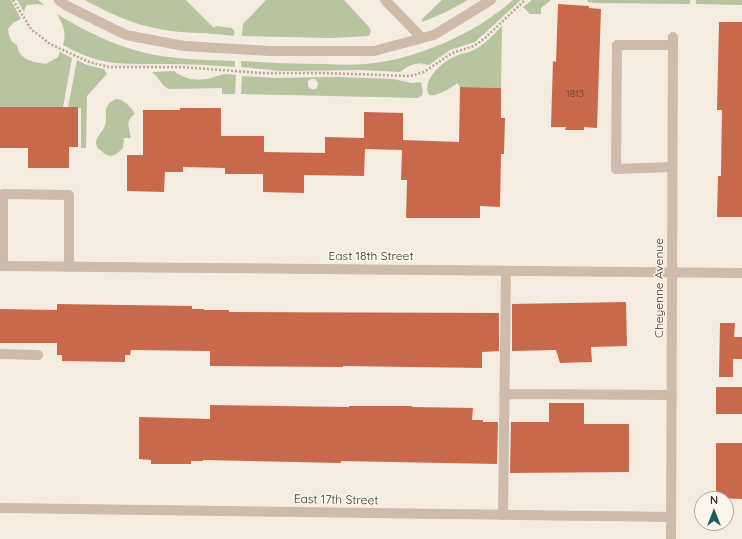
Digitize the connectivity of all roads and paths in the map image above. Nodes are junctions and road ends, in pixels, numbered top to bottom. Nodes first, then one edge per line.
1 (59, 0) edge
2 (385, 0) edge
3 (492, 0) edge
4 (422, 38) junction
5 (672, 167) junction
6 (1, 266) edge
7 (69, 267) junction
8 (506, 271) junction
9 (672, 272) junction
10 (742, 273) edge
11 (0, 354) edge
12 (38, 356) dead end
13 (504, 394) junction
14 (672, 395) junction
15 (0, 508) edge
16 (503, 515) junction
17 (671, 517) junction
18 (671, 539) edge

1 - 4 street
2 - 4 street
3 - 4 street
5 - 5 street, Cheyenne Avenue
5 - 9 street, Cheyenne Avenue
6 - 7 street, East 18th Street
6 - 7 street
7 - 8 street, East 18th Street
8 - 9 street, East 18th Street
8 - 13 street
9 - 10 street, East 18th Street
9 - 14 street, Cheyenne Avenue
11 - 12 street
13 - 14 street
13 - 16 street
14 - 17 street, Cheyenne Avenue
15 - 16 street, East 17th Street
16 - 17 street, East 17th Street
17 - 18 street, Cheyenne Avenue

